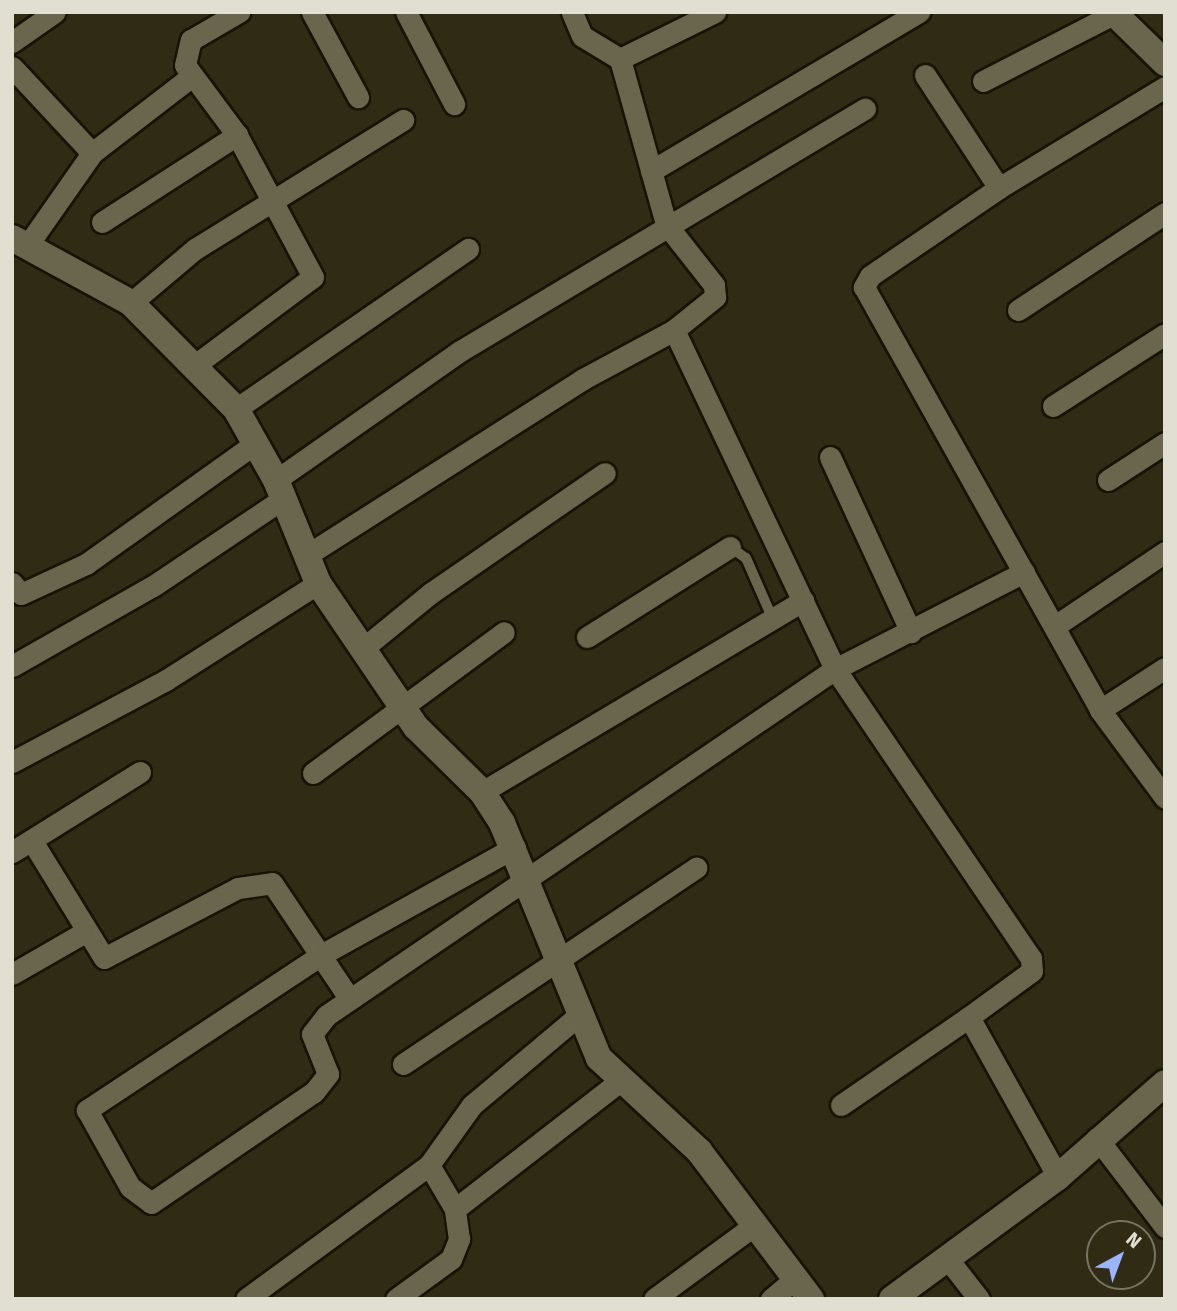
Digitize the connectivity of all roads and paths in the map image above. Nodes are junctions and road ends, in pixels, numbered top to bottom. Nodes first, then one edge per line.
1 (55, 12) edge
2 (239, 12) edge
3 (312, 12) edge
4 (406, 12) edge
5 (572, 12) edge
6 (715, 12) edge
7 (919, 12) edge
8 (1115, 13) edge
9 (12, 43) edge
10 (620, 59) junction
11 (1165, 63) edge
12 (12, 67) edge
13 (925, 75) dead end
14 (192, 76) junction
15 (983, 81) dead end
16 (1165, 86) edge
17 (358, 97) dead end
18 (454, 104) dead end
19 (865, 109) dead end
20 (403, 120) dead end
21 (237, 135) junction
22 (92, 153) junction
23 (651, 171) junction
24 (999, 188) junction
25 (269, 200) junction
26 (1165, 212) edge
27 (102, 222) dead end
28 (666, 224) junction
29 (19, 242) edge
30 (468, 249) dead end
31 (131, 303) junction
32 (1018, 310) dead end
33 (674, 330) junction
34 (1165, 334) edge
35 (195, 365) junction
36 (1052, 406) dead end
37 (236, 409) junction
38 (1165, 443) edge
39 (253, 445) junction
40 (830, 457) dead end
41 (606, 474) dead end
42 (1108, 480) dead end
43 (280, 489) junction
44 (730, 547) joint
45 (1165, 552) edge
46 (307, 555) junction
47 (1024, 572) junction
48 (318, 583) junction
49 (15, 592) edge
50 (803, 601) junction
51 (771, 615) junction
52 (1055, 626) junction
53 (504, 632) dead end
54 (911, 632) junction
55 (587, 637) dead end
56 (361, 650) junction
57 (12, 666) edge
58 (1165, 668) edge
59 (835, 669) junction
60 (401, 707) junction
61 (1100, 710) junction
62 (12, 762) edge
63 (140, 772) dead end
64 (313, 773) dead end
65 (482, 792) junction
66 (1165, 798) edge
67 (32, 841) junction
68 (515, 847) junction
69 (12, 852) edge
70 (696, 868) dead end
71 (529, 883) junction
72 (85, 932) junction
73 (321, 955) junction
74 (557, 957) junction
75 (12, 974) edge
76 (349, 998) junction
77 (578, 1016) junction
78 (970, 1017) junction
79 (404, 1064) dead end
80 (619, 1082) junction
81 (1165, 1083) edge
82 (841, 1105) dead end
83 (1097, 1138) junction
84 (429, 1165) junction
85 (1058, 1177) junction
86 (455, 1209) junction
87 (756, 1224) junction
88 (1165, 1227) edge
89 (947, 1258) junction
90 (803, 1290) edge
91 (246, 1299) edge
92 (396, 1299) edge
93 (653, 1299) edge
94 (771, 1299) edge
95 (892, 1299) edge
96 (979, 1299) edge

1 - 9 street
2 - 14 street
3 - 17 street
4 - 18 street
5 - 10 street
6 - 10 street
7 - 23 street
8 - 11 street
8 - 15 street
10 - 23 street
12 - 22 street
13 - 24 street
14 - 21 street
14 - 22 street
16 - 24 street
19 - 28 street
20 - 25 street
21 - 25 street
21 - 27 street
22 - 29 street
23 - 28 street
24 - 47 street
25 - 31 street
25 - 35 street
26 - 32 street
28 - 33 street
28 - 43 street
29 - 31 street
30 - 37 street
31 - 35 street
33 - 46 street
33 - 50 street
34 - 36 street
35 - 37 street
37 - 39 street
38 - 42 street
39 - 43 street
39 - 49 street
40 - 54 street
41 - 56 street
43 - 46 street
43 - 57 street
44 - 51 lane
44 - 55 street
45 - 52 street
46 - 48 street
47 - 52 street
47 - 54 street
48 - 56 street
48 - 62 street
50 - 51 street
50 - 59 street
51 - 65 street
52 - 61 street
53 - 60 street
54 - 59 street
56 - 60 street
58 - 61 street
59 - 71 street
59 - 78 street
60 - 64 street
60 - 65 street
61 - 66 street
63 - 67 street
65 - 68 street
67 - 69 street
67 - 72 street
68 - 71 street
68 - 73 street
70 - 74 street
71 - 74 street
71 - 76 street
72 - 73 street
72 - 75 street
73 - 76 street
73 - 76 street
74 - 77 street
74 - 79 street
77 - 80 street
77 - 84 street
78 - 82 street
78 - 85 street
80 - 86 street
80 - 87 street
81 - 83 street
83 - 85 street
83 - 88 street
84 - 86 street
84 - 91 street
85 - 89 street
86 - 92 street
87 - 90 street
87 - 93 street
89 - 95 street
89 - 96 street
90 - 94 street

